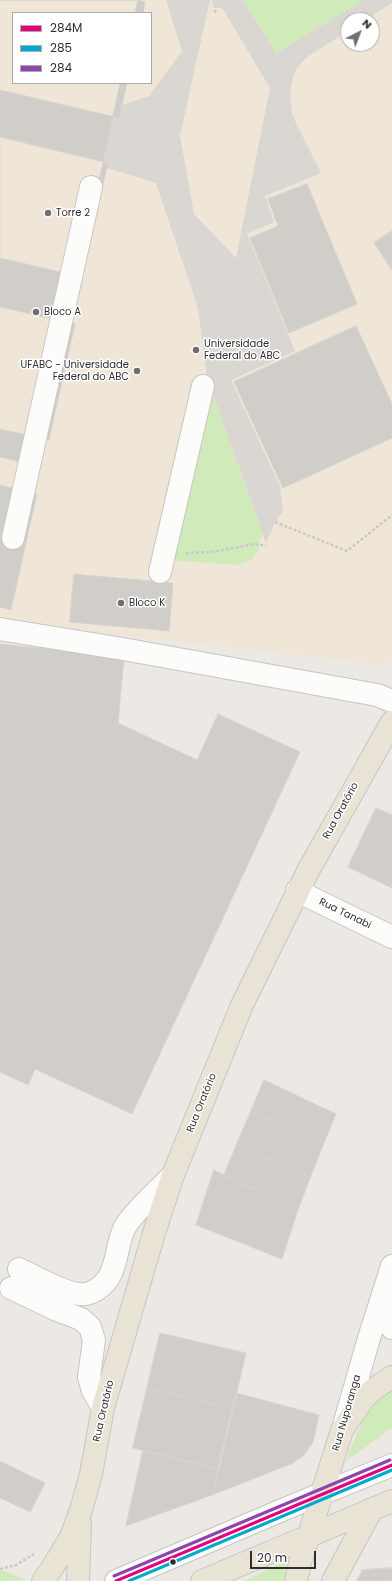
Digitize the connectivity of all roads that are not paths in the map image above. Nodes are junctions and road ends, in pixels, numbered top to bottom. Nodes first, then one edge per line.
1 (92, 187) dead end
2 (203, 386) dead end
3 (13, 538) dead end
4 (162, 563) road end
5 (0, 629) edge
6 (392, 701) edge
7 (392, 722) edge
8 (297, 891) junction
9 (392, 937) edge
10 (173, 1175) junction
11 (392, 1266) edge
12 (384, 1291) junction
13 (392, 1328) edge
14 (392, 1377) edge
15 (103, 1408) junction
16 (342, 1430) junction
17 (392, 1465) edge
18 (322, 1494) junction
19 (392, 1501) edge
20 (372, 1509) junction
21 (81, 1510) junction
22 (310, 1536) junction
23 (43, 1581) edge
24 (78, 1581) edge
25 (116, 1581) edge
26 (202, 1581) edge
27 (296, 1581) edge
28 (333, 1581) edge

1 - 3 street
2 - 4 street
5 - 6 street
7 - 8 main road, Rua Oratório
8 - 9 street, Rua Tanabi
8 - 10 main road, Rua Oratório
10 - 15 main road, Rua Oratório
10 - 15 street
11 - 12 street, Rua Nuporanga
12 - 13 street, Rua Nuporanga
12 - 16 street, Rua Nuporanga
14 - 16 main road
15 - 21 main road, Rua Oratório
16 - 18 main road, Rua Nuporanga
17 - 18 street
18 - 22 main road, Rua Nuporanga
18 - 25 street
19 - 20 main road
20 - 22 main road
20 - 28 main road
21 - 23 main road, Rua Oratório
21 - 24 main road, Rua Oratório
22 - 26 main road
22 - 27 main road, Rua Nuporanga

